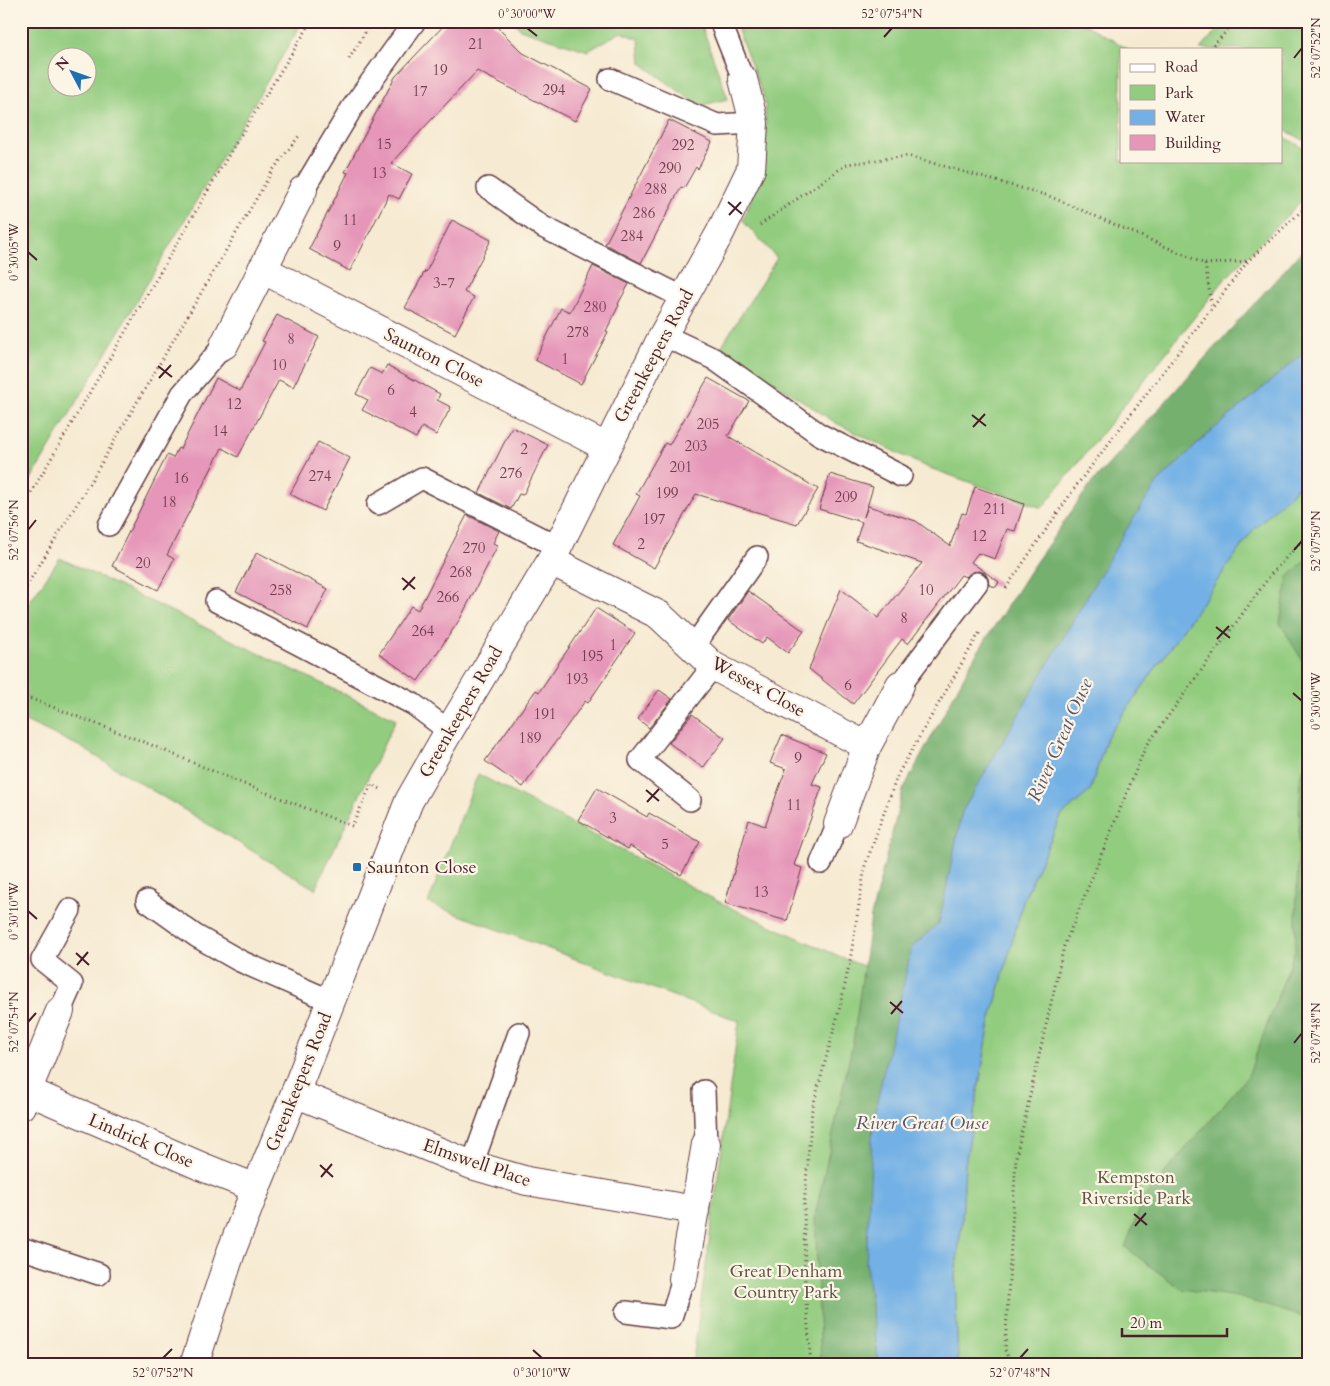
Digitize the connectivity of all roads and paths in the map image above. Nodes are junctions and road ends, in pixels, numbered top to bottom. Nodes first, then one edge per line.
1 (312, 21) edge
2 (372, 21) edge
3 (415, 21) edge
4 (720, 21) edge
5 (1236, 21) edge
6 (1211, 48) edge
7 (346, 64) dead end
8 (610, 79) dead end
9 (743, 79) joint
10 (754, 123) junction
11 (303, 130) dead end
12 (488, 188) dead end
13 (303, 190) joint
14 (1309, 204) edge
15 (720, 233) junction
16 (1248, 260) junction
17 (1205, 264) junction
18 (262, 269) junction
19 (684, 298) junction
20 (1212, 308) junction
21 (663, 335) junction
22 (224, 345) joint
23 (606, 447) junction
24 (901, 476) dead end
25 (378, 504) dead end
26 (21, 510) edge
27 (109, 525) dead end
28 (1309, 533) edge
29 (554, 554) junction
30 (757, 557) dead end
31 (978, 583) dead end
32 (1005, 590) dead end
33 (21, 595) edge
34 (216, 601) dead end
35 (982, 628) dead end
36 (693, 647) junction
37 (713, 666) junction
38 (900, 685) joint
39 (21, 695) edge
40 (449, 731) junction
41 (868, 746) junction
42 (690, 800) dead end
43 (409, 801) junction
44 (838, 824) joint
45 (821, 863) dead end
46 (147, 901) dead end
47 (70, 910) dead end
48 (331, 1001) junction
49 (60, 1011) joint
50 (519, 1033) dead end
51 (704, 1091) dead end
52 (295, 1093) junction
53 (25, 1099) edge
54 (706, 1144) joint
55 (472, 1165) junction
56 (256, 1188) junction
57 (696, 1210) junction
58 (21, 1248) edge
59 (99, 1274) dead end
60 (682, 1279) joint
61 (626, 1312) dead end
62 (194, 1365) edge
63 (811, 1365) edge
64 (1011, 1365) edge

1 - 26 path
2 - 7 path
3 - 13 lane
4 - 9 lane
5 - 6 path
8 - 10 lane
9 - 10 street, Greenkeepers Road
10 - 15 street, Greenkeepers Road
11 - 33 path
12 - 19 lane
13 - 18 street
14 - 16 path
15 - 17 path
15 - 19 street, Greenkeepers Road
16 - 17 path
16 - 20 path
17 - 20 path
18 - 22 street
18 - 23 street, Saunton Close
19 - 21 street, Greenkeepers Road
20 - 32 path
21 - 23 street, Greenkeepers Road
21 - 24 lane
22 - 27 lane
23 - 29 street, Greenkeepers Road
25 - 29 lane
28 - 64 path
29 - 36 street, Wessex Close
29 - 40 street, Greenkeepers Road
30 - 36 lane
31 - 38 lane
34 - 40 lane
35 - 63 path
36 - 37 street, Wessex Close
37 - 41 street, Wessex Close
37 - 42 lane
38 - 41 street
39 - 43 path
40 - 43 street, Greenkeepers Road
41 - 44 street
43 - 48 street, Greenkeepers Road
44 - 45 lane
46 - 48 lane
47 - 49 lane
48 - 52 street, Greenkeepers Road
49 - 53 street, Lindrick Close
50 - 55 lane
51 - 54 lane
52 - 55 street, Elmswell Place
52 - 56 street, Greenkeepers Road
53 - 56 street, Lindrick Close
54 - 57 street
55 - 57 street, Elmswell Place
56 - 62 street, Greenkeepers Road
57 - 60 street
58 - 59 lane
60 - 61 lane

